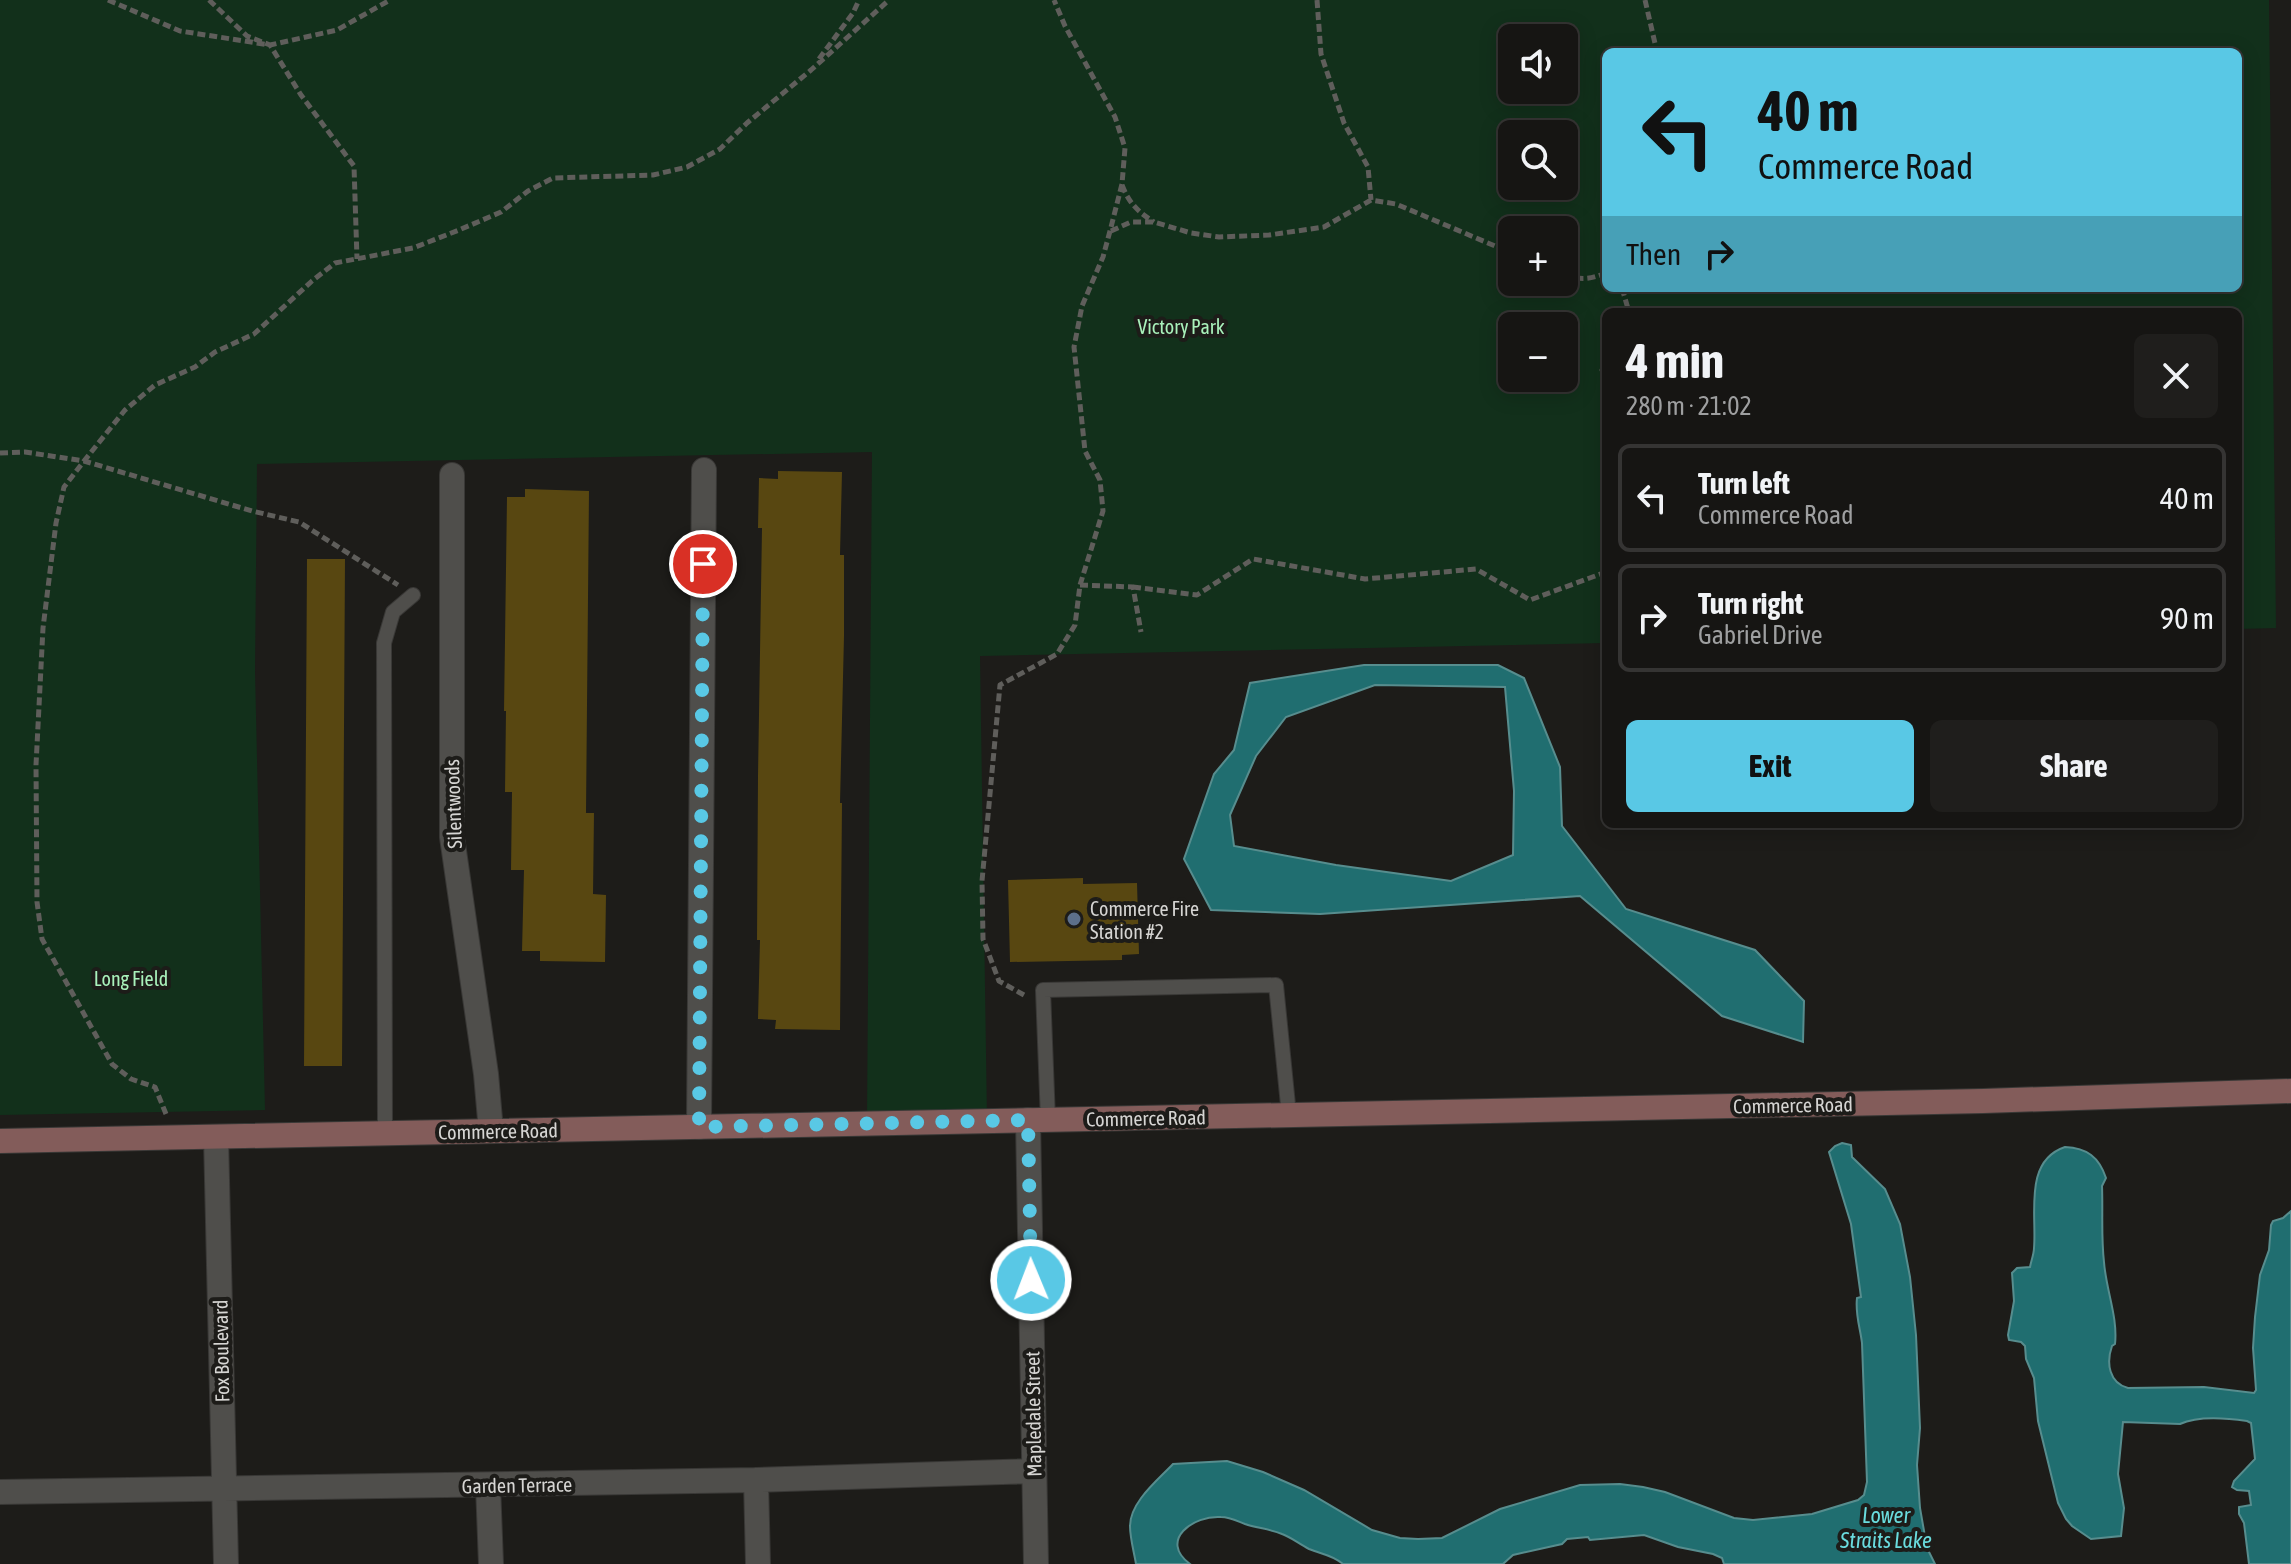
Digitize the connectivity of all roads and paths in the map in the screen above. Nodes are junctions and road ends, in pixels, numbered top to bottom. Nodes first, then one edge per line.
1 (108, 0) edge
2 (209, 0) edge
3 (390, 0) edge
4 (859, 0) edge
5 (889, 0) edge
6 (1054, 0) edge
7 (1317, 0) edge
8 (1645, 0) edge
9 (270, 45) junction
10 (1656, 48) edge
11 (811, 70) junction
12 (1122, 184) junction
13 (1371, 200) junction
14 (1154, 222) junction
15 (1110, 231) junction
16 (1498, 247) edge
17 (357, 259) junction
18 (1602, 274) edge
19 (1578, 278) edge
20 (0, 453) edge
21 (84, 461) junction
22 (704, 470) dead end
23 (452, 475) dead end
24 (1602, 573) edge
25 (1080, 585) junction
26 (1133, 587) junction
27 (413, 595) joint
28 (1141, 632) dead end
29 (1044, 1009) junction
30 (2291, 1091) edge
31 (1289, 1115) junction
32 (1038, 1120) junction
33 (699, 1127) junction
34 (491, 1131) junction
35 (385, 1134) junction
36 (216, 1137) junction
37 (174, 1138) junction
38 (0, 1141) edge
39 (1034, 1471) junction
40 (756, 1480) junction
41 (488, 1485) junction
42 (225, 1489) junction
43 (0, 1492) edge
44 (226, 1564) edge
45 (491, 1564) edge
46 (758, 1564) edge
47 (1036, 1564) edge

1 - 9 path
2 - 9 path
3 - 9 path
4 - 11 path
5 - 11 path
6 - 12 path
7 - 13 path
8 - 10 path
9 - 17 path
11 - 17 path
12 - 14 path
12 - 15 path
13 - 14 path
13 - 16 path
14 - 15 path
15 - 25 path
17 - 21 path
18 - 19 path
20 - 21 path
21 - 27 path
21 - 37 path
22 - 33 street
23 - 34 street, Silentwoods
24 - 26 path
25 - 26 path
25 - 29 path
26 - 28 path
27 - 35 lane
29 - 31 lane
29 - 32 lane
30 - 31 main road, Commerce Road
31 - 32 main road, Commerce Road
32 - 33 main road, Commerce Road
32 - 39 street, Mapledale Street
33 - 34 main road, Commerce Road
34 - 35 main road, Commerce Road
35 - 36 main road, Commerce Road
36 - 37 main road, Commerce Road
36 - 42 street, Fox Boulevard
37 - 38 main road, Commerce Road
39 - 40 street, Garden Terrace
39 - 47 street, Mapledale Street
40 - 41 street, Garden Terrace
40 - 46 street
41 - 42 street, Garden Terrace
41 - 45 street
42 - 43 street, Garden Terrace
42 - 44 street, Fox Boulevard

